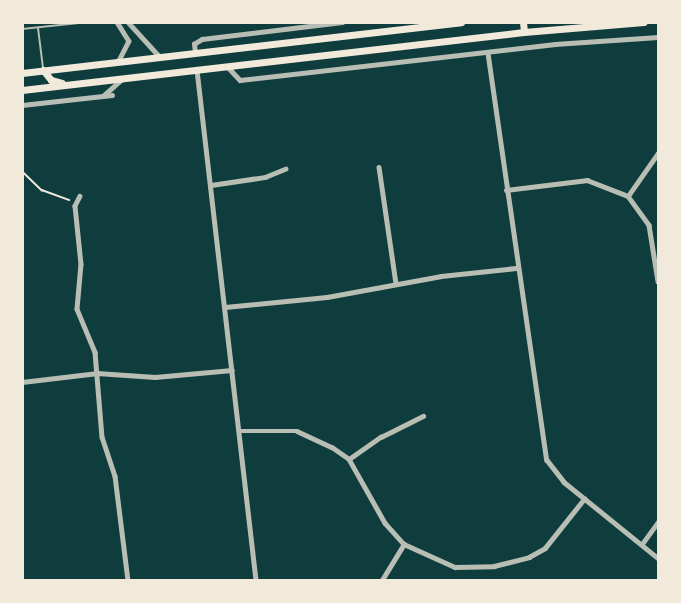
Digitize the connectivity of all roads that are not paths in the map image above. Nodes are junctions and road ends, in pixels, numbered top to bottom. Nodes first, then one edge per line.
1 (117, 22) edge
2 (128, 22) edge
3 (342, 22) edge
4 (461, 22) edge
5 (523, 22) edge
6 (644, 22) edge
7 (65, 23) edge
8 (79, 23) edge
9 (302, 27) junction
10 (38, 28) junction
11 (22, 29) edge
12 (524, 32) junction
13 (658, 37) edge
14 (303, 40) junction
15 (195, 53) junction
16 (488, 53) junction
17 (160, 57) junction
18 (119, 61) junction
19 (227, 66) junction
20 (43, 70) junction
21 (197, 70) junction
22 (22, 73) edge
23 (123, 78) junction
24 (70, 84) junction
25 (22, 90) edge
26 (112, 95) dead end
27 (103, 96) junction
28 (22, 105) edge
29 (658, 153) edge
30 (379, 167) dead end
31 (285, 169) dead end
32 (211, 184) junction
33 (506, 190) junction
34 (80, 196) dead end
35 (628, 196) junction
36 (516, 268) junction
37 (658, 281) edge
38 (396, 284) junction
39 (225, 307) junction
40 (232, 370) junction
41 (97, 373) junction
42 (22, 381) edge
43 (423, 416) dead end
44 (240, 431) junction
45 (350, 459) junction
46 (584, 499) junction
47 (658, 522) edge
48 (404, 544) junction
49 (642, 544) junction
50 (658, 558) edge
51 (128, 580) edge
52 (256, 580) edge
53 (382, 580) edge

1 - 18 street
2 - 17 street
3 - 9 street
4 - 14 main road
5 - 12 main road
6 - 12 main road
7 - 8 lane
7 - 10 lane
9 - 14 street
9 - 15 street
10 - 11 lane
10 - 20 lane
12 - 19 main road
13 - 16 street
14 - 15 main road
15 - 17 main road
15 - 21 main road
16 - 19 street
16 - 33 street
17 - 18 main road
18 - 20 main road
19 - 21 main road
20 - 22 main road
20 - 24 main road
21 - 23 main road
21 - 32 street
23 - 24 main road
23 - 27 street
24 - 25 main road
26 - 27 street
27 - 28 street
29 - 35 street
30 - 38 street
31 - 32 street
32 - 39 street
33 - 35 street
33 - 36 street
34 - 41 street
35 - 37 street
36 - 38 street
36 - 46 street
38 - 39 street
39 - 40 street
40 - 41 street
40 - 44 street
41 - 42 street
41 - 51 street
43 - 45 street
44 - 45 street
44 - 52 street
45 - 48 street
46 - 48 street
46 - 49 street
47 - 49 street
48 - 53 street
49 - 50 street

